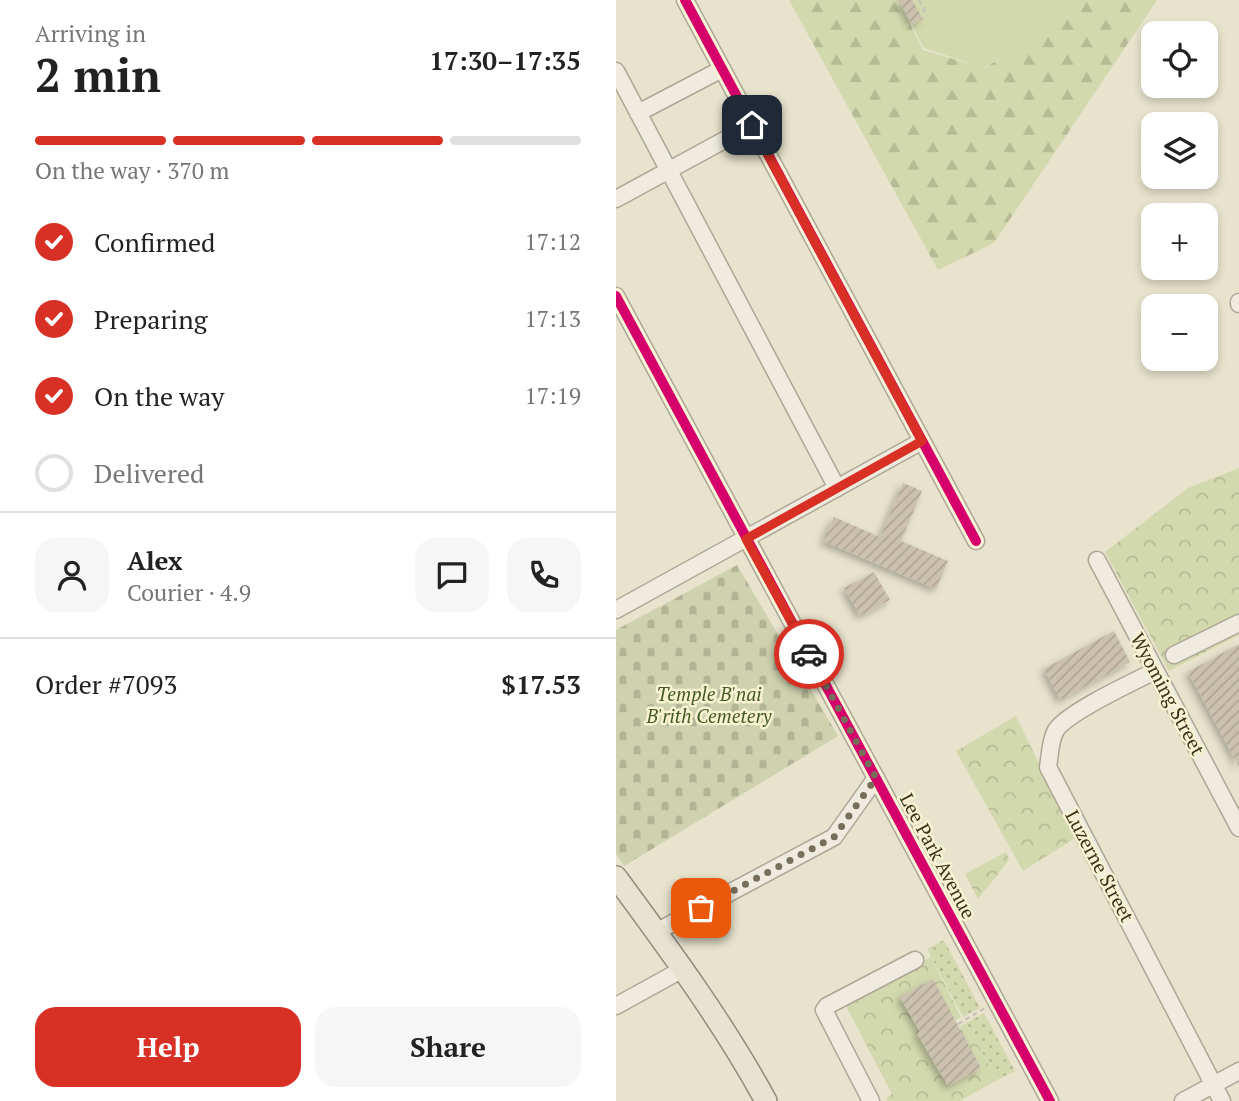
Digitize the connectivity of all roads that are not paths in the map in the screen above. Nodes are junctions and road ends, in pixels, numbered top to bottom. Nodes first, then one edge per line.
1 (685, 0) edge
2 (722, 69) junction
3 (616, 71) edge
4 (638, 113) junction
5 (752, 125) junction
6 (670, 171) junction
7 (616, 199) edge
8 (616, 296) edge
9 (922, 441) junction
10 (836, 488) junction
11 (746, 539) junction
12 (976, 541) dead end
13 (1097, 560) dead end
14 (616, 610) edge
15 (1239, 623) edge
16 (1174, 655) dead end
17 (1155, 671) junction
18 (876, 778) junction
19 (1239, 828) edge
20 (616, 877) edge
21 (656, 932) junction
22 (915, 960) dead end
23 (683, 969) junction
24 (616, 1006) edge
25 (1239, 1071) edge
26 (1214, 1085) junction
27 (766, 1101) edge
28 (872, 1101) edge
29 (1050, 1101) edge
30 (1183, 1101) edge
31 (1222, 1101) edge

1 - 2 street
2 - 4 street
2 - 5 street
3 - 4 street
4 - 6 street
5 - 6 street
5 - 9 street
6 - 7 street
6 - 10 street
8 - 11 street, Lee Park Avenue
9 - 10 street
9 - 12 street
10 - 11 street
11 - 14 street
11 - 18 street, Lee Park Avenue
13 - 17 street, Wyoming Street
15 - 16 street
17 - 19 street, Wyoming Street
17 - 26 street, Luzerne Street
18 - 21 street
18 - 29 street, Lee Park Avenue
20 - 21 main road
21 - 23 main road
22 - 28 street
23 - 24 street
23 - 27 main road
25 - 26 street
26 - 30 street
26 - 31 street, Luzerne Street

